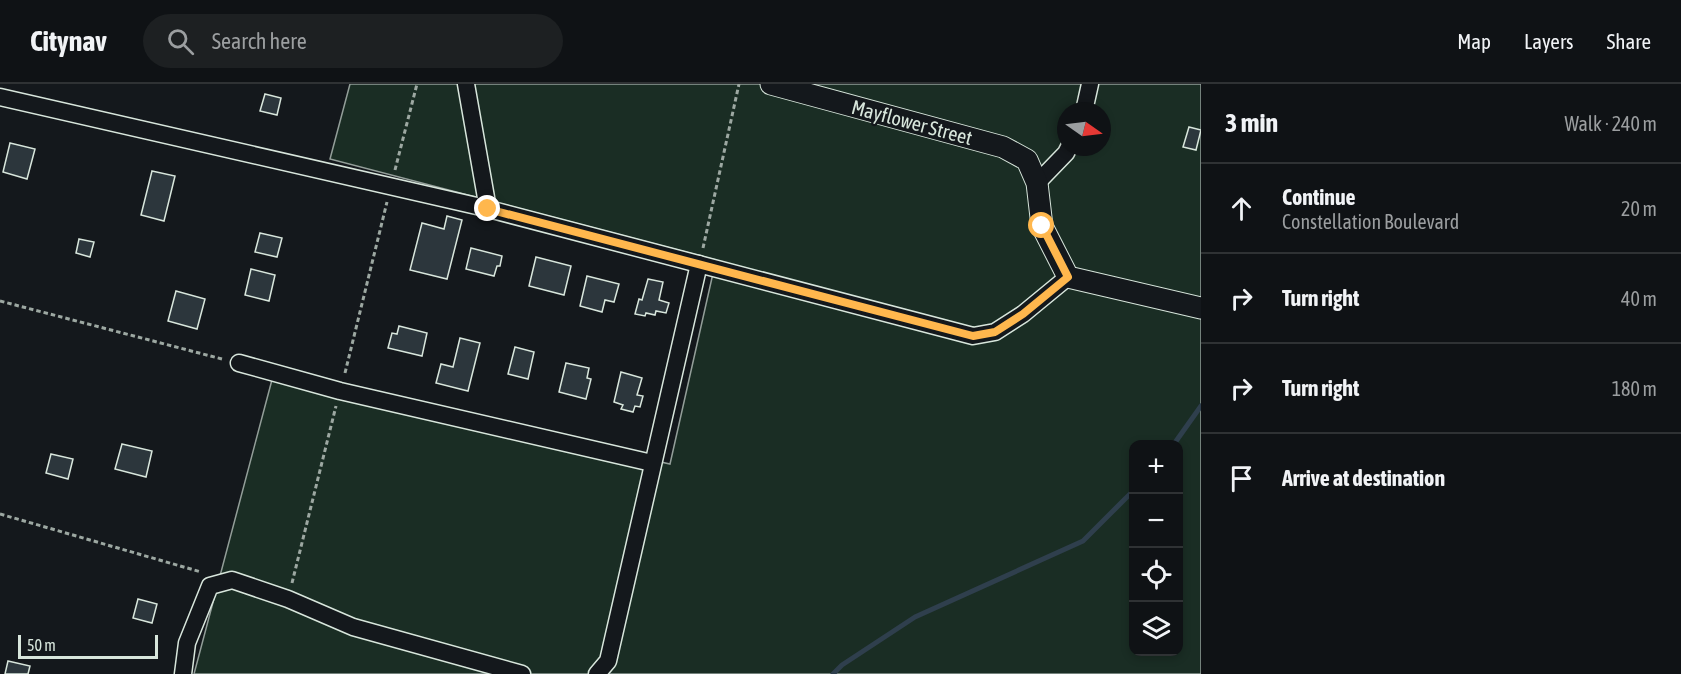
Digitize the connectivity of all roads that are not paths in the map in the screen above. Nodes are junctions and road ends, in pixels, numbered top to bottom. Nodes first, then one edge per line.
1 (466, 84) edge
2 (771, 84) edge
3 (1090, 84) edge
4 (0, 97) edge
5 (1086, 102) edge
6 (1063, 156) edge
7 (1037, 183) junction
8 (488, 209) junction
9 (699, 264) junction
10 (1068, 277) junction
11 (1201, 308) edge
12 (239, 363) road end
13 (652, 463) junction
14 (183, 674) edge
15 (522, 674) edge
16 (597, 674) edge

1 - 8 street
2 - 7 street, Mayflower Street
3 - 5 street
4 - 8 street
6 - 7 street
7 - 10 street
8 - 9 street
9 - 10 street
9 - 13 street
10 - 11 street
12 - 13 street
13 - 16 street
14 - 15 street

